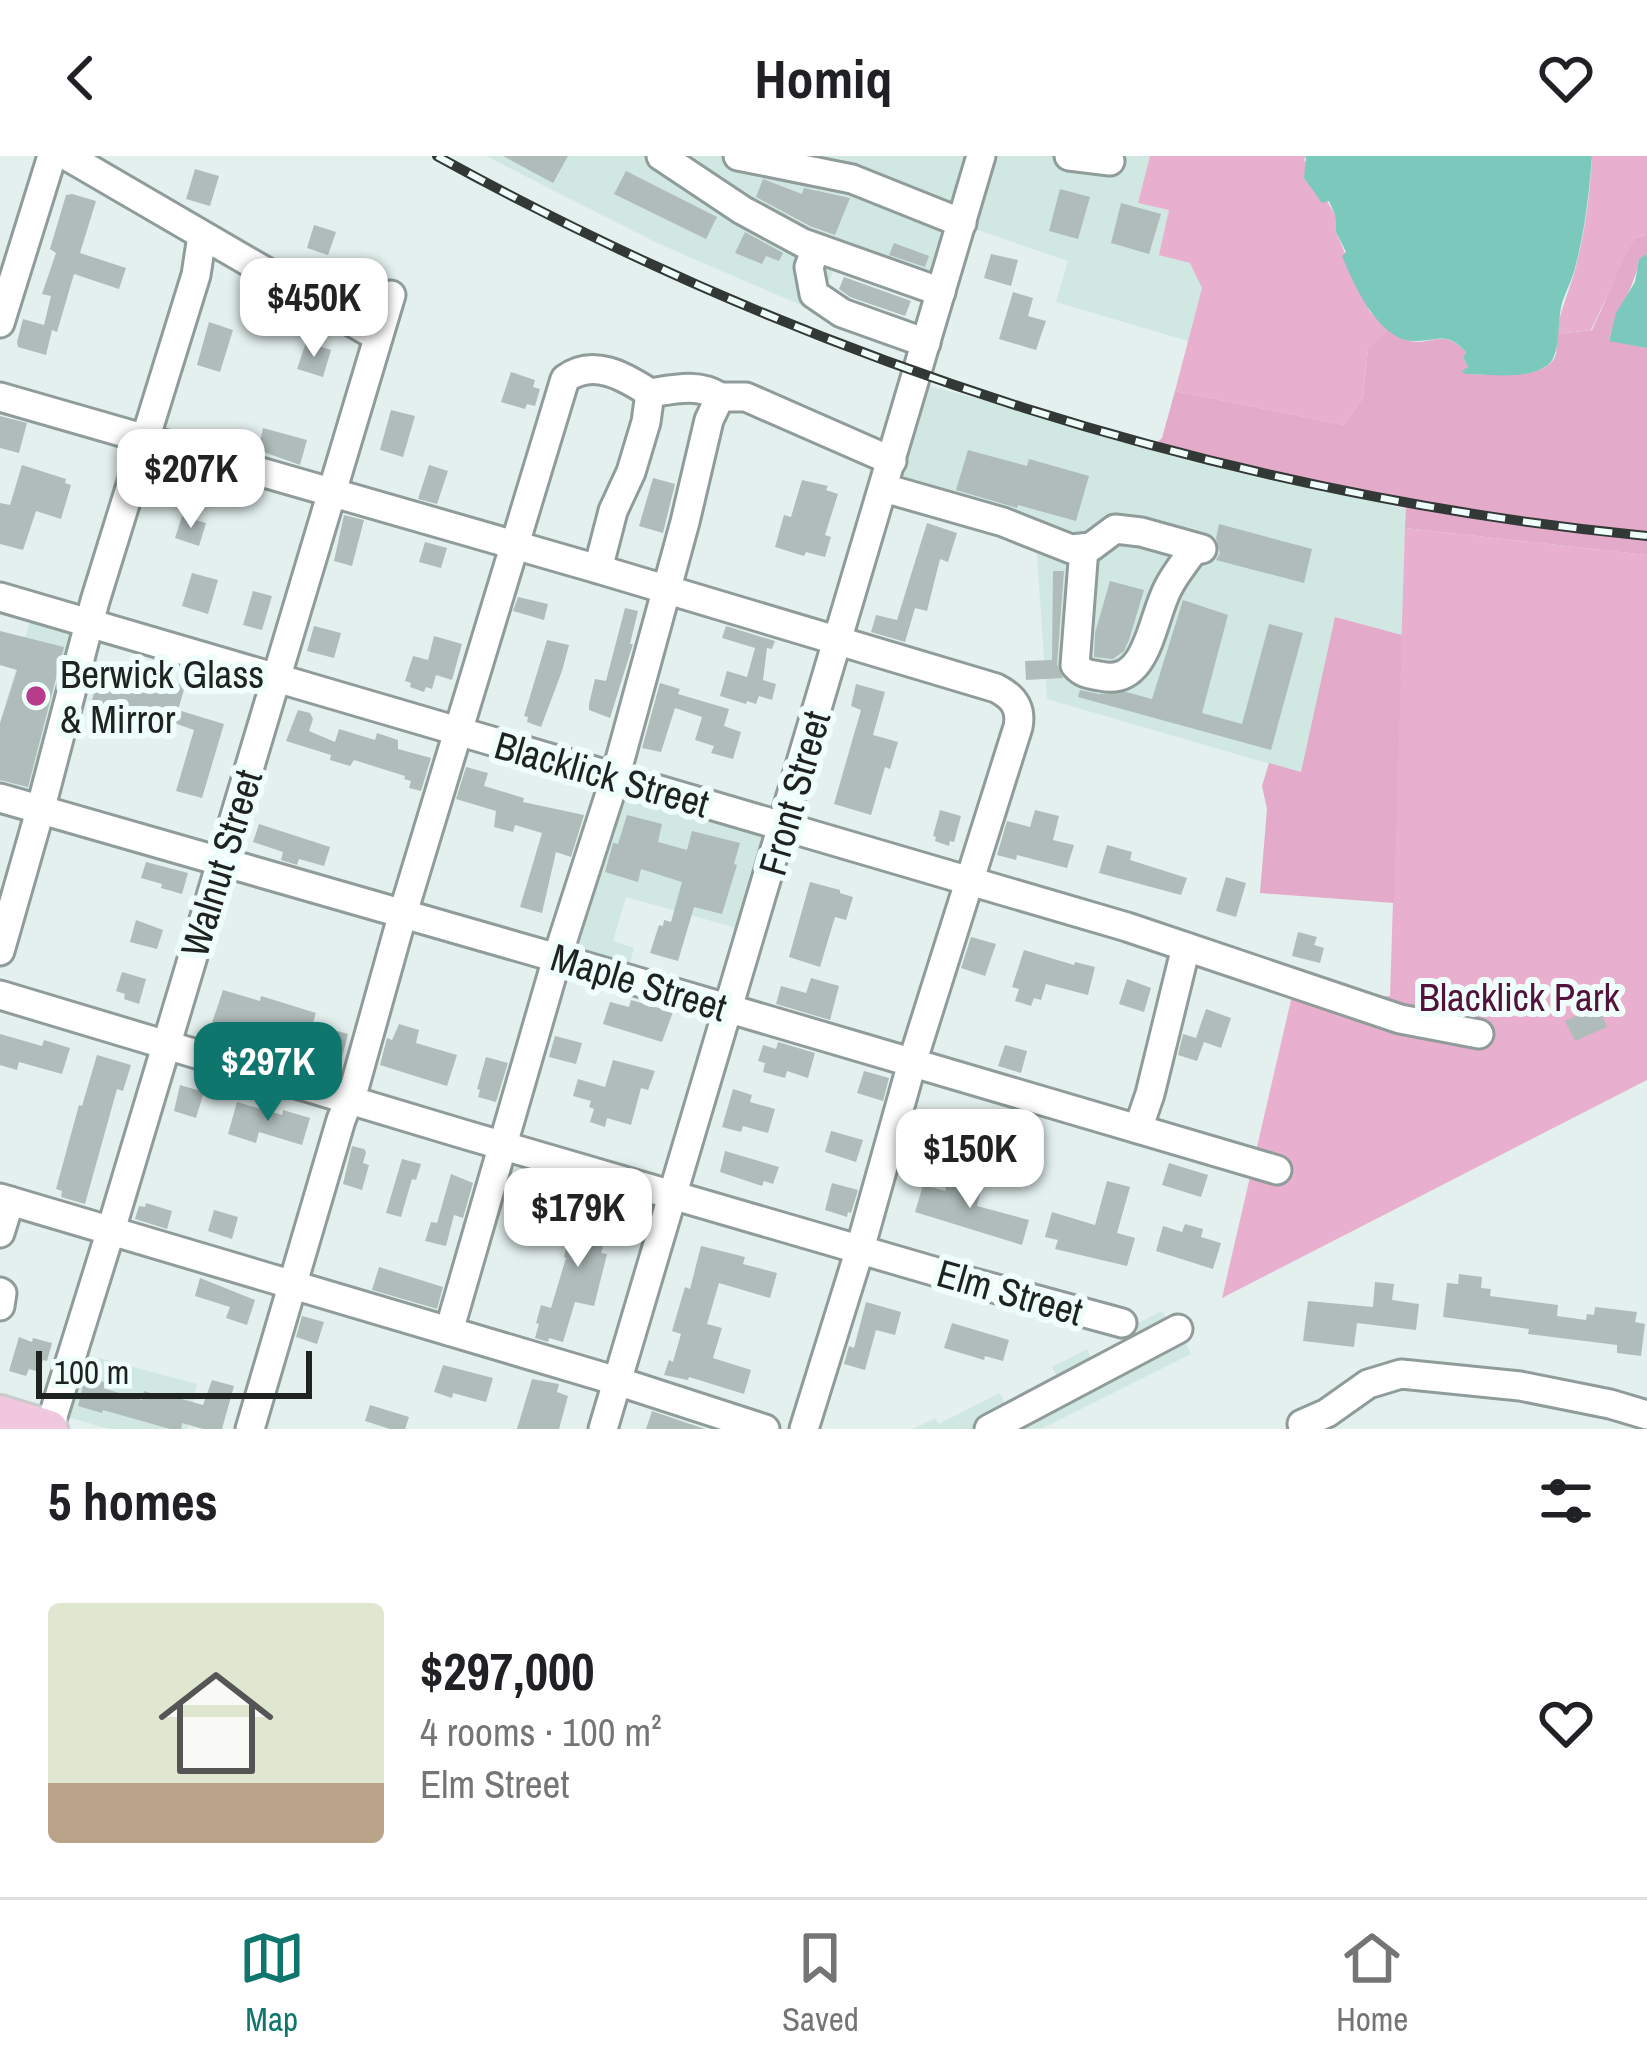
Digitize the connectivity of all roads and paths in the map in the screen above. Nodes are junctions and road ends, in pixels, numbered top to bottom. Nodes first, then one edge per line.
1 (52, 156) edge
2 (67, 156) edge
3 (738, 156) edge
4 (982, 156) edge
5 (1069, 156) edge
6 (671, 158) edge
7 (1110, 161) dead end
8 (962, 223) junction
9 (202, 236) junction
10 (816, 248) junction
11 (941, 292) junction
12 (391, 296) dead end
13 (0, 323) edge
14 (377, 337) junction
15 (926, 343) junction
16 (650, 393) junction
17 (0, 397) edge
18 (720, 397) junction
19 (146, 441) junction
20 (888, 475) junction
21 (332, 492) junction
22 (513, 545) junction
23 (1084, 548) junction
24 (598, 569) junction
25 (665, 590) junction
26 (0, 597) edge
27 (91, 622) junction
28 (837, 642) junction
29 (277, 676) junction
30 (458, 732) junction
31 (614, 778) junction
32 (0, 798) edge
33 (40, 811) junction
34 (784, 828) junction
35 (222, 861) junction
36 (968, 882) junction
37 (403, 913) junction
38 (1186, 947) junction
39 (0, 951) edge
40 (557, 958) junction
41 (0, 995) edge
42 (730, 1010) junction
43 (1479, 1034) dead end
44 (166, 1047) junction
45 (912, 1063) junction
46 (349, 1101) junction
47 (1138, 1129) junction
48 (503, 1145) junction
49 (1276, 1170) dead end
50 (674, 1194) junction
51 (5, 1199) edge
52 (111, 1230) junction
53 (0, 1233) edge
54 (860, 1249) junction
55 (292, 1285) junction
56 (0, 1292) edge
57 (0, 1306) edge
58 (1178, 1329) dead end
59 (448, 1331) junction
60 (1122, 1359) junction
61 (617, 1382) junction
62 (0, 1414) edge
63 (1647, 1415) edge
64 (1301, 1424) dead end
65 (49, 1429) edge
66 (250, 1429) edge
67 (603, 1429) edge
68 (765, 1429) edge
69 (804, 1429) edge
70 (989, 1429) edge

1 - 13 street
2 - 9 street
3 - 8 street
4 - 8 street, Front Street
5 - 7 street
6 - 10 street
8 - 11 street, Front Street
9 - 14 street
9 - 19 street
10 - 11 street
10 - 15 street
11 - 15 street, Front Street
12 - 14 street, Walnut Street
14 - 21 street, Walnut Street
15 - 20 street, Front Street
16 - 18 street
16 - 22 street
16 - 24 street
17 - 19 street
18 - 20 street
18 - 25 street
19 - 21 street
19 - 27 street
20 - 23 street
20 - 28 street, Front Street
21 - 22 street
21 - 29 street, Walnut Street
22 - 24 street
22 - 30 street
23 - 23 street
24 - 25 street
25 - 28 street
25 - 31 street
26 - 27 street, Blacklick Street
27 - 29 street, Blacklick Street
27 - 33 street
28 - 34 street, Front Street
28 - 36 street
29 - 30 street, Blacklick Street
29 - 35 street, Walnut Street
30 - 31 street, Blacklick Street
30 - 37 street
31 - 34 street, Blacklick Street
31 - 40 street
32 - 33 street, Maple Street
33 - 35 street, Maple Street
33 - 39 street
34 - 36 street, Blacklick Street
34 - 42 street, Front Street
35 - 37 street, Maple Street
35 - 44 street, Walnut Street
36 - 38 street, Blacklick Street
36 - 45 street
37 - 40 street, Maple Street
37 - 46 street
38 - 43 street, Blacklick Street
38 - 47 street
40 - 42 street, Maple Street
40 - 48 street
41 - 44 street, Elm Street
42 - 45 street, Maple Street
42 - 50 street, Front Street
44 - 46 street, Elm Street
44 - 52 street, Walnut Street
45 - 47 street, Maple Street
45 - 54 street
46 - 48 street, Elm Street
46 - 55 street
47 - 49 street, Maple Street
48 - 50 street, Elm Street
48 - 59 street
50 - 54 street, Elm Street
50 - 61 street, Front Street
51 - 52 street
51 - 53 street
52 - 55 street
52 - 65 street, Walnut Street
54 - 60 street, Elm Street
54 - 69 street
55 - 59 street
55 - 66 street
56 - 57 street
58 - 60 street
59 - 61 street
60 - 70 street
61 - 67 street, Front Street
61 - 68 street
62 - 65 main road
63 - 64 street

